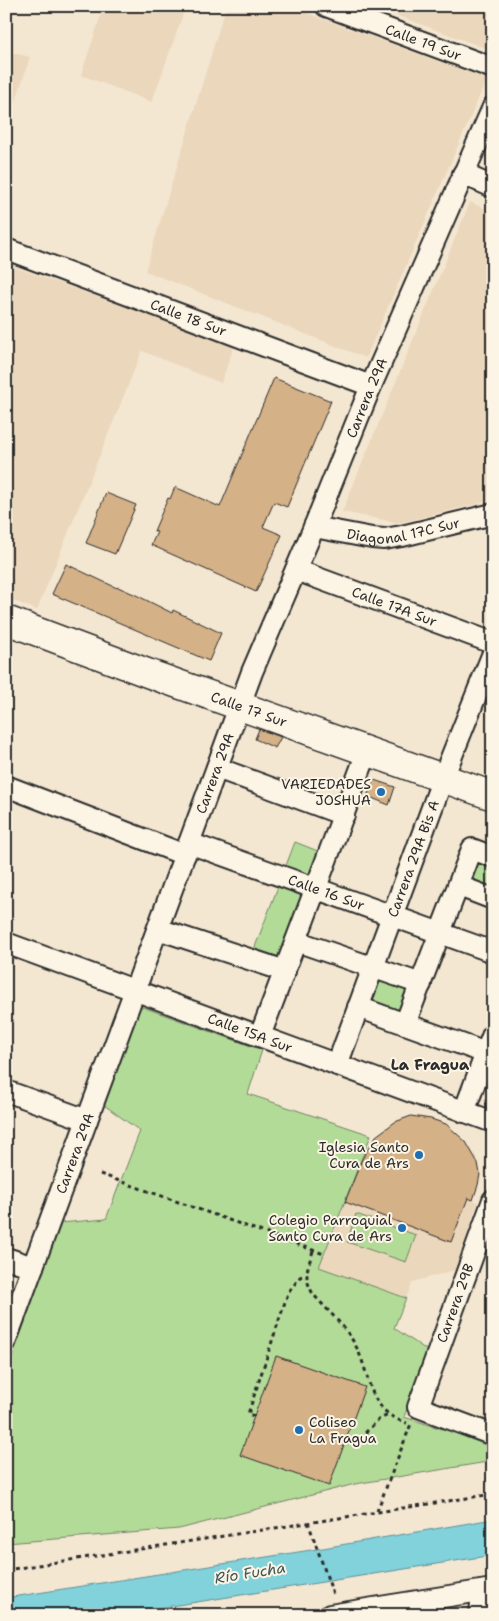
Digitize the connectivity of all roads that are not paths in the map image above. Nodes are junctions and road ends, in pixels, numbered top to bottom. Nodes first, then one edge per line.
1 (326, 6) edge
2 (493, 68) edge
3 (493, 107) edge
4 (463, 174) junction
5 (493, 187) edge
6 (6, 249) edge
7 (371, 386) junction
8 (493, 514) edge
9 (314, 527) junction
10 (296, 570) junction
11 (6, 620) edge
12 (493, 643) edge
13 (493, 653) edge
14 (240, 706) junction
15 (368, 752) junction
16 (217, 768) junction
17 (443, 778) junction
18 (6, 786) edge
19 (493, 796) edge
20 (344, 815) junction
21 (187, 849) junction
22 (493, 857) edge
23 (459, 886) junction
24 (316, 889) junction
25 (493, 899) edge
26 (392, 916) junction
27 (158, 929) junction
28 (440, 933) junction
29 (296, 941) junction
30 (6, 943) edge
31 (493, 952) edge
32 (373, 967) junction
33 (284, 971) junction
34 (421, 984) junction
35 (135, 990) junction
36 (358, 1007) junction
37 (405, 1024) junction
38 (493, 1034) edge
39 (260, 1036) junction
40 (486, 1053) junction
41 (337, 1065) junction
42 (6, 1091) edge
43 (464, 1112) junction
44 (87, 1120) junction
45 (493, 1122) edge
46 (493, 1200) edge
47 (6, 1258) edge
48 (33, 1267) junction
49 (6, 1340) edge
50 (493, 1435) edge
51 (487, 1590) edge
52 (336, 1614) edge
53 (480, 1615) edge

1 - 2 street, Calle 19 Sur
3 - 4 street, Carrera 29A
4 - 5 street
4 - 7 street, Carrera 29A
6 - 7 street, Calle 18 Sur
7 - 9 street, Carrera 29A
8 - 9 street, Diagonal 17C Sur
9 - 10 street, Carrera 29A
10 - 12 street, Calle 17A Sur
10 - 14 street, Carrera 29A
11 - 14 street, Calle 17 Sur
13 - 17 street, Carrera 29A Bis A
14 - 15 street, Calle 17 Sur
14 - 16 street, Carrera 29A
15 - 17 street, Calle 17 Sur
15 - 20 street
16 - 20 street
16 - 21 street, Carrera 29A
17 - 19 street, Calle 17 Sur
17 - 26 street, Carrera 29A Bis A
18 - 21 street, Calle 16 Sur
20 - 24 street
21 - 24 street, Calle 16 Sur
21 - 27 street, Carrera 29A
22 - 23 street
23 - 25 street
23 - 28 street
24 - 26 street, Calle 16 Sur
24 - 29 street
26 - 28 street, Calle 16 Sur
26 - 32 street, Carrera 29A Bis A
27 - 33 street
27 - 35 street, Carrera 29A
28 - 31 street, Calle 16 Sur
28 - 34 street
29 - 32 street
29 - 33 street
30 - 35 street, Calle 15A Sur
32 - 34 street
32 - 36 street, Carrera 29A Bis A
33 - 39 street
34 - 37 street
35 - 39 street, Calle 15A Sur
35 - 44 street, Carrera 29A
36 - 37 street
36 - 41 street, Carrera 29A Bis A
37 - 40 street
38 - 40 street
39 - 41 street, Calle 15A Sur
40 - 43 street
41 - 43 street, Calle 15A Sur
42 - 44 street
43 - 45 street, Calle 15A Sur
44 - 48 street, Carrera 29A
46 - 50 street, Carrera 29B
47 - 48 street
48 - 49 street, Carrera 29A
51 - 52 street
51 - 53 street

